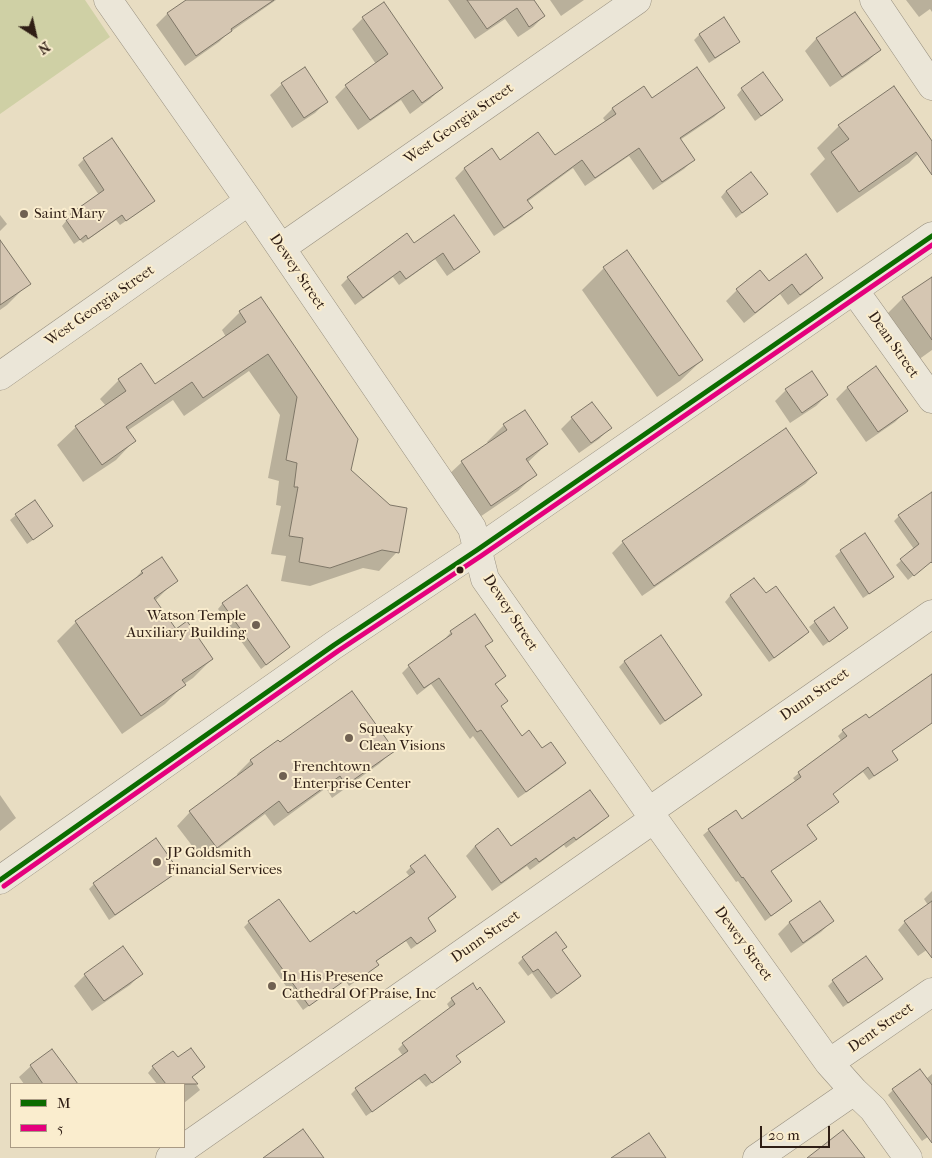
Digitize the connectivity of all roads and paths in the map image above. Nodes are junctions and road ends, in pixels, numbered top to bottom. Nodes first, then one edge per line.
1 (108, 0) edge
2 (637, 0) edge
3 (874, 0) edge
4 (932, 86) edge
5 (249, 201) junction
6 (932, 236) edge
7 (281, 248) junction
8 (854, 290) junction
9 (0, 376) edge
10 (932, 399) edge
11 (477, 550) junction
12 (932, 614) edge
13 (651, 815) junction
14 (0, 880) edge
15 (932, 992) edge
16 (829, 1063) junction
17 (854, 1091) junction
18 (185, 1147) edge
19 (184, 1148) edge
20 (170, 1158) edge
21 (757, 1158) edge
22 (908, 1158) edge

1 - 5 street, Dewey Street
2 - 7 street, West Georgia Street
3 - 4 street
5 - 7 street, Dewey Street
5 - 9 street, West Georgia Street
6 - 8 street
7 - 11 street, Dewey Street
8 - 10 street, Dean Street
8 - 11 street
11 - 13 street, Dewey Street
11 - 14 street
12 - 13 street, Dunn Street
13 - 16 street, Dewey Street
13 - 18 street, Dunn Street
15 - 16 street, Dent Street
16 - 17 street, Dewey Street
17 - 21 street
17 - 22 street, Dewey Street
19 - 20 street, Dunn Street

